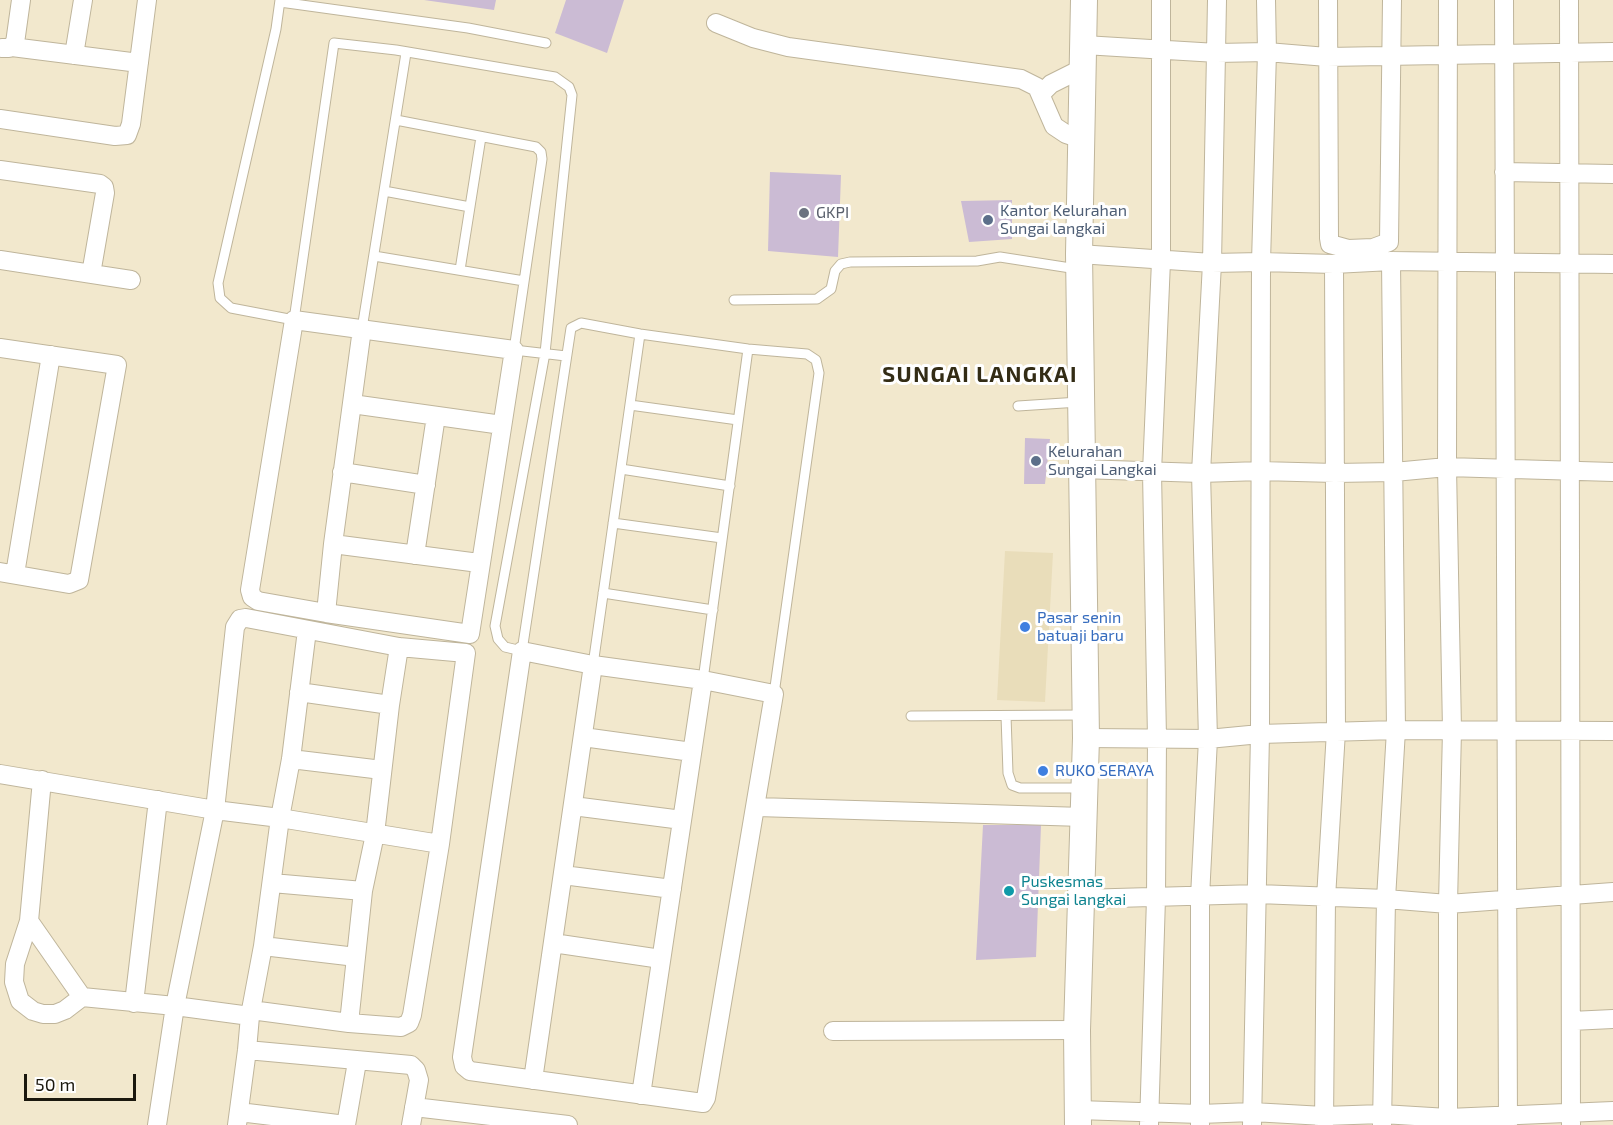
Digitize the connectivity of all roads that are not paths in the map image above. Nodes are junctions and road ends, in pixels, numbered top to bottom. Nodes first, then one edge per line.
1 (21, 0) edge
2 (82, 0) edge
3 (147, 0) edge
4 (1084, 0) edge
5 (1161, 0) edge
6 (1217, 0) edge
7 (1266, 0) edge
8 (1328, 0) edge
9 (1392, 0) edge
10 (1448, 0) edge
11 (1504, 0) edge
12 (1569, 0) edge
13 (280, 1) edge
14 (716, 23) dead end
15 (546, 43) dead end
16 (6, 47) edge
17 (1161, 51) junction
18 (1267, 52) junction
19 (1613, 52) edge
20 (406, 53) junction
21 (1217, 53) junction
22 (1569, 53) junction
23 (74, 55) junction
24 (1504, 55) junction
25 (1392, 56) junction
26 (1448, 56) junction
27 (1084, 57) junction
28 (1327, 57) junction
29 (139, 63) junction
30 (1041, 94) junction
31 (0, 119) edge
32 (396, 120) junction
33 (481, 137) junction
34 (1081, 139) junction
35 (0, 170) edge
36 (1504, 172) junction
37 (1570, 172) junction
38 (1613, 174) edge
39 (384, 191) junction
40 (470, 207) junction
41 (374, 256) junction
42 (0, 260) edge
43 (1161, 261) junction
44 (1391, 261) junction
45 (1447, 261) junction
46 (1079, 262) junction
47 (1261, 262) junction
48 (1505, 262) junction
49 (1212, 263) junction
50 (1334, 264) junction
51 (1570, 264) junction
52 (1613, 264) edge
53 (460, 270) junction
54 (91, 274) junction
55 (131, 280) dead end
56 (524, 281) junction
57 (734, 300) dead end
58 (294, 320) junction
59 (362, 329) junction
60 (640, 334) junction
61 (0, 348) edge
62 (748, 349) junction
63 (514, 350) junction
64 (545, 353) junction
65 (51, 355) junction
66 (566, 356) junction
67 (1081, 402) junction
68 (352, 404) junction
69 (630, 405) junction
70 (1018, 406) dead end
71 (436, 416) junction
72 (738, 420) junction
73 (502, 425) junction
74 (1447, 467) junction
75 (621, 469) junction
76 (1081, 469) junction
77 (1506, 469) junction
78 (1260, 471) junction
79 (1570, 471) junction
80 (342, 472) junction
81 (1152, 472) junction
82 (1394, 472) junction
83 (1613, 472) edge
84 (1201, 473) junction
85 (1335, 473) junction
86 (426, 485) junction
87 (730, 486) junction
88 (613, 523) junction
89 (722, 538) junction
90 (333, 544) junction
91 (415, 555) junction
92 (479, 563) junction
93 (8, 573) edge
94 (603, 593) junction
95 (713, 610) junction
96 (326, 613) junction
97 (307, 630) junction
98 (399, 647) junction
99 (522, 651) junction
100 (593, 665) junction
101 (703, 680) junction
102 (299, 692) junction
103 (774, 694) junction
104 (390, 705) junction
105 (911, 716) dead end
106 (1006, 716) junction
107 (1086, 726) junction
108 (1396, 730) junction
109 (1452, 730) junction
110 (1336, 731) junction
111 (1506, 731) junction
112 (1571, 731) junction
113 (1613, 731) edge
114 (1260, 734) junction
115 (583, 737) junction
116 (1157, 738) junction
117 (1208, 739) junction
118 (693, 752) junction
119 (291, 759) junction
120 (382, 770) junction
121 (0, 774) edge
122 (42, 780) junction
123 (1084, 788) junction
124 (158, 800) junction
125 (573, 806) junction
126 (757, 807) junction
127 (215, 810) junction
128 (1083, 817) junction
129 (280, 818) junction
130 (682, 820) junction
131 (375, 834) junction
132 (440, 844) junction
133 (563, 875) junction
134 (272, 883) junction
135 (672, 889) junction
136 (363, 891) junction
137 (1613, 892) edge
138 (1258, 894) junction
139 (1571, 895) junction
140 (1200, 897) junction
141 (1156, 898) junction
142 (1326, 898) junction
143 (1080, 899) junction
144 (1386, 899) junction
145 (1507, 899) junction
146 (1448, 904) junction
147 (29, 921) junction
148 (553, 942) junction
149 (263, 946) junction
150 (356, 957) junction
151 (661, 959) junction
152 (82, 997) junction
153 (134, 1002) junction
154 (175, 1006) junction
155 (1613, 1019) edge
156 (1571, 1021) junction
157 (350, 1023) junction
158 (833, 1030) dead end
159 (1077, 1030) junction
160 (247, 1050) junction
161 (357, 1062) junction
162 (533, 1080) junction
163 (641, 1095) junction
164 (414, 1107) junction
165 (1613, 1111) edge
166 (1078, 1117) edge
167 (238, 1118) edge
168 (1252, 1118) edge
169 (1149, 1119) edge
170 (1571, 1119) edge
171 (1200, 1120) edge
172 (1324, 1120) edge
173 (1382, 1120) edge
174 (1508, 1120) edge
175 (1448, 1121) edge
176 (157, 1125) edge
177 (411, 1125) edge
178 (568, 1125) edge

1 - 16 street
2 - 23 street
3 - 29 street
4 - 27 street
5 - 17 street
6 - 21 street
7 - 18 street
8 - 28 street
9 - 25 street
10 - 26 street
11 - 24 street
12 - 22 street
13 - 15 lane
13 - 58 lane
14 - 30 street
16 - 23 street
17 - 21 street
17 - 27 street
17 - 43 street
18 - 21 street
18 - 28 street
18 - 47 street
19 - 22 street
20 - 32 lane
20 - 58 lane
20 - 64 lane
21 - 49 street
22 - 24 street
22 - 37 street
23 - 29 street
24 - 26 street
24 - 36 street
25 - 26 street
25 - 28 street
25 - 28 street
26 - 45 street
27 - 30 street
27 - 34 street
29 - 31 street
30 - 34 street
32 - 33 lane
32 - 39 lane
33 - 40 lane
33 - 56 lane
34 - 46 street
35 - 54 street
36 - 37 street
36 - 48 street
37 - 38 street
37 - 51 street
39 - 40 lane
39 - 41 lane
40 - 53 lane
41 - 53 lane
41 - 59 lane
42 - 54 street
43 - 46 street
43 - 49 street
43 - 81 street
44 - 45 street
44 - 50 street
44 - 82 street
45 - 48 street
45 - 74 street
46 - 57 lane
46 - 67 street
47 - 49 street
47 - 50 street
47 - 78 street
48 - 51 street
48 - 77 street
49 - 84 street
50 - 85 street
51 - 52 street
51 - 79 street
53 - 56 lane
54 - 55 street
56 - 63 lane
58 - 59 street
58 - 96 street
59 - 63 street
59 - 68 street
60 - 62 lane
60 - 66 lane
60 - 69 lane
61 - 65 street
62 - 72 lane
62 - 103 lane
63 - 64 lane
63 - 73 street
64 - 66 lane
64 - 99 lane
65 - 93 street
65 - 93 street
66 - 99 lane
67 - 70 lane
67 - 76 street
68 - 71 street
68 - 80 street
69 - 72 lane
69 - 75 lane
71 - 73 street
71 - 86 street
72 - 87 lane
73 - 92 street
74 - 77 street
74 - 82 street
74 - 109 street
75 - 87 lane
75 - 88 lane
76 - 81 street
76 - 107 street
77 - 79 street
77 - 111 street
78 - 84 street
78 - 85 street
78 - 114 street
79 - 83 street
79 - 112 street
80 - 86 street
80 - 90 street
81 - 84 street
81 - 116 street
82 - 85 street
82 - 108 street
84 - 117 street
85 - 110 street
86 - 91 street
87 - 89 lane
88 - 89 lane
88 - 94 lane
89 - 95 lane
90 - 91 street
90 - 96 street
91 - 92 street
92 - 96 street
94 - 95 lane
94 - 100 lane
95 - 101 lane
97 - 98 street
97 - 102 street
97 - 127 street
98 - 104 street
98 - 132 street
99 - 100 street
99 - 162 street
100 - 101 street
100 - 115 street
101 - 103 street
101 - 118 street
102 - 104 street
102 - 119 street
103 - 126 street
104 - 120 street
105 - 106 lane
106 - 107 lane
106 - 123 lane
107 - 116 street
107 - 123 street
108 - 109 street
108 - 110 street
108 - 144 street
109 - 111 street
109 - 146 street
110 - 114 street
110 - 142 street
111 - 112 street
111 - 145 street
112 - 113 street
112 - 139 street
114 - 117 street
114 - 138 street
115 - 118 street
115 - 125 street
116 - 117 street
116 - 141 street
117 - 140 street
118 - 130 street
119 - 120 street
119 - 129 street
120 - 131 street
121 - 122 street
122 - 124 street
122 - 147 street
123 - 128 street
124 - 127 street
124 - 153 street
125 - 130 street
125 - 133 street
126 - 128 street
126 - 163 street
127 - 129 street
127 - 154 street
128 - 143 street
129 - 131 street
129 - 134 street
130 - 135 street
131 - 132 street
131 - 136 street
132 - 157 street
133 - 135 street
133 - 148 street
134 - 136 street
134 - 149 street
135 - 151 street
136 - 150 street
137 - 139 street
138 - 140 street
138 - 142 street
138 - 168 street
139 - 145 street
139 - 156 street
140 - 141 street
140 - 171 street
141 - 143 street
141 - 169 street
142 - 144 street
142 - 172 street
143 - 159 street
144 - 146 street
144 - 173 street
145 - 146 street
145 - 174 street
146 - 175 street
147 - 152 street
147 - 152 street
148 - 151 street
148 - 162 street
149 - 150 street
149 - 157 street
150 - 157 street
151 - 163 street
152 - 153 street
153 - 154 street
154 - 160 street
154 - 176 street
155 - 156 street
156 - 170 street
158 - 159 street
159 - 166 street
160 - 161 street
160 - 167 street
161 - 164 street
161 - 167 street
162 - 163 street
164 - 177 street
164 - 178 street
165 - 170 street
166 - 169 street
168 - 171 street
168 - 172 street
169 - 171 street
170 - 174 street
172 - 173 street
173 - 175 street
174 - 175 street

